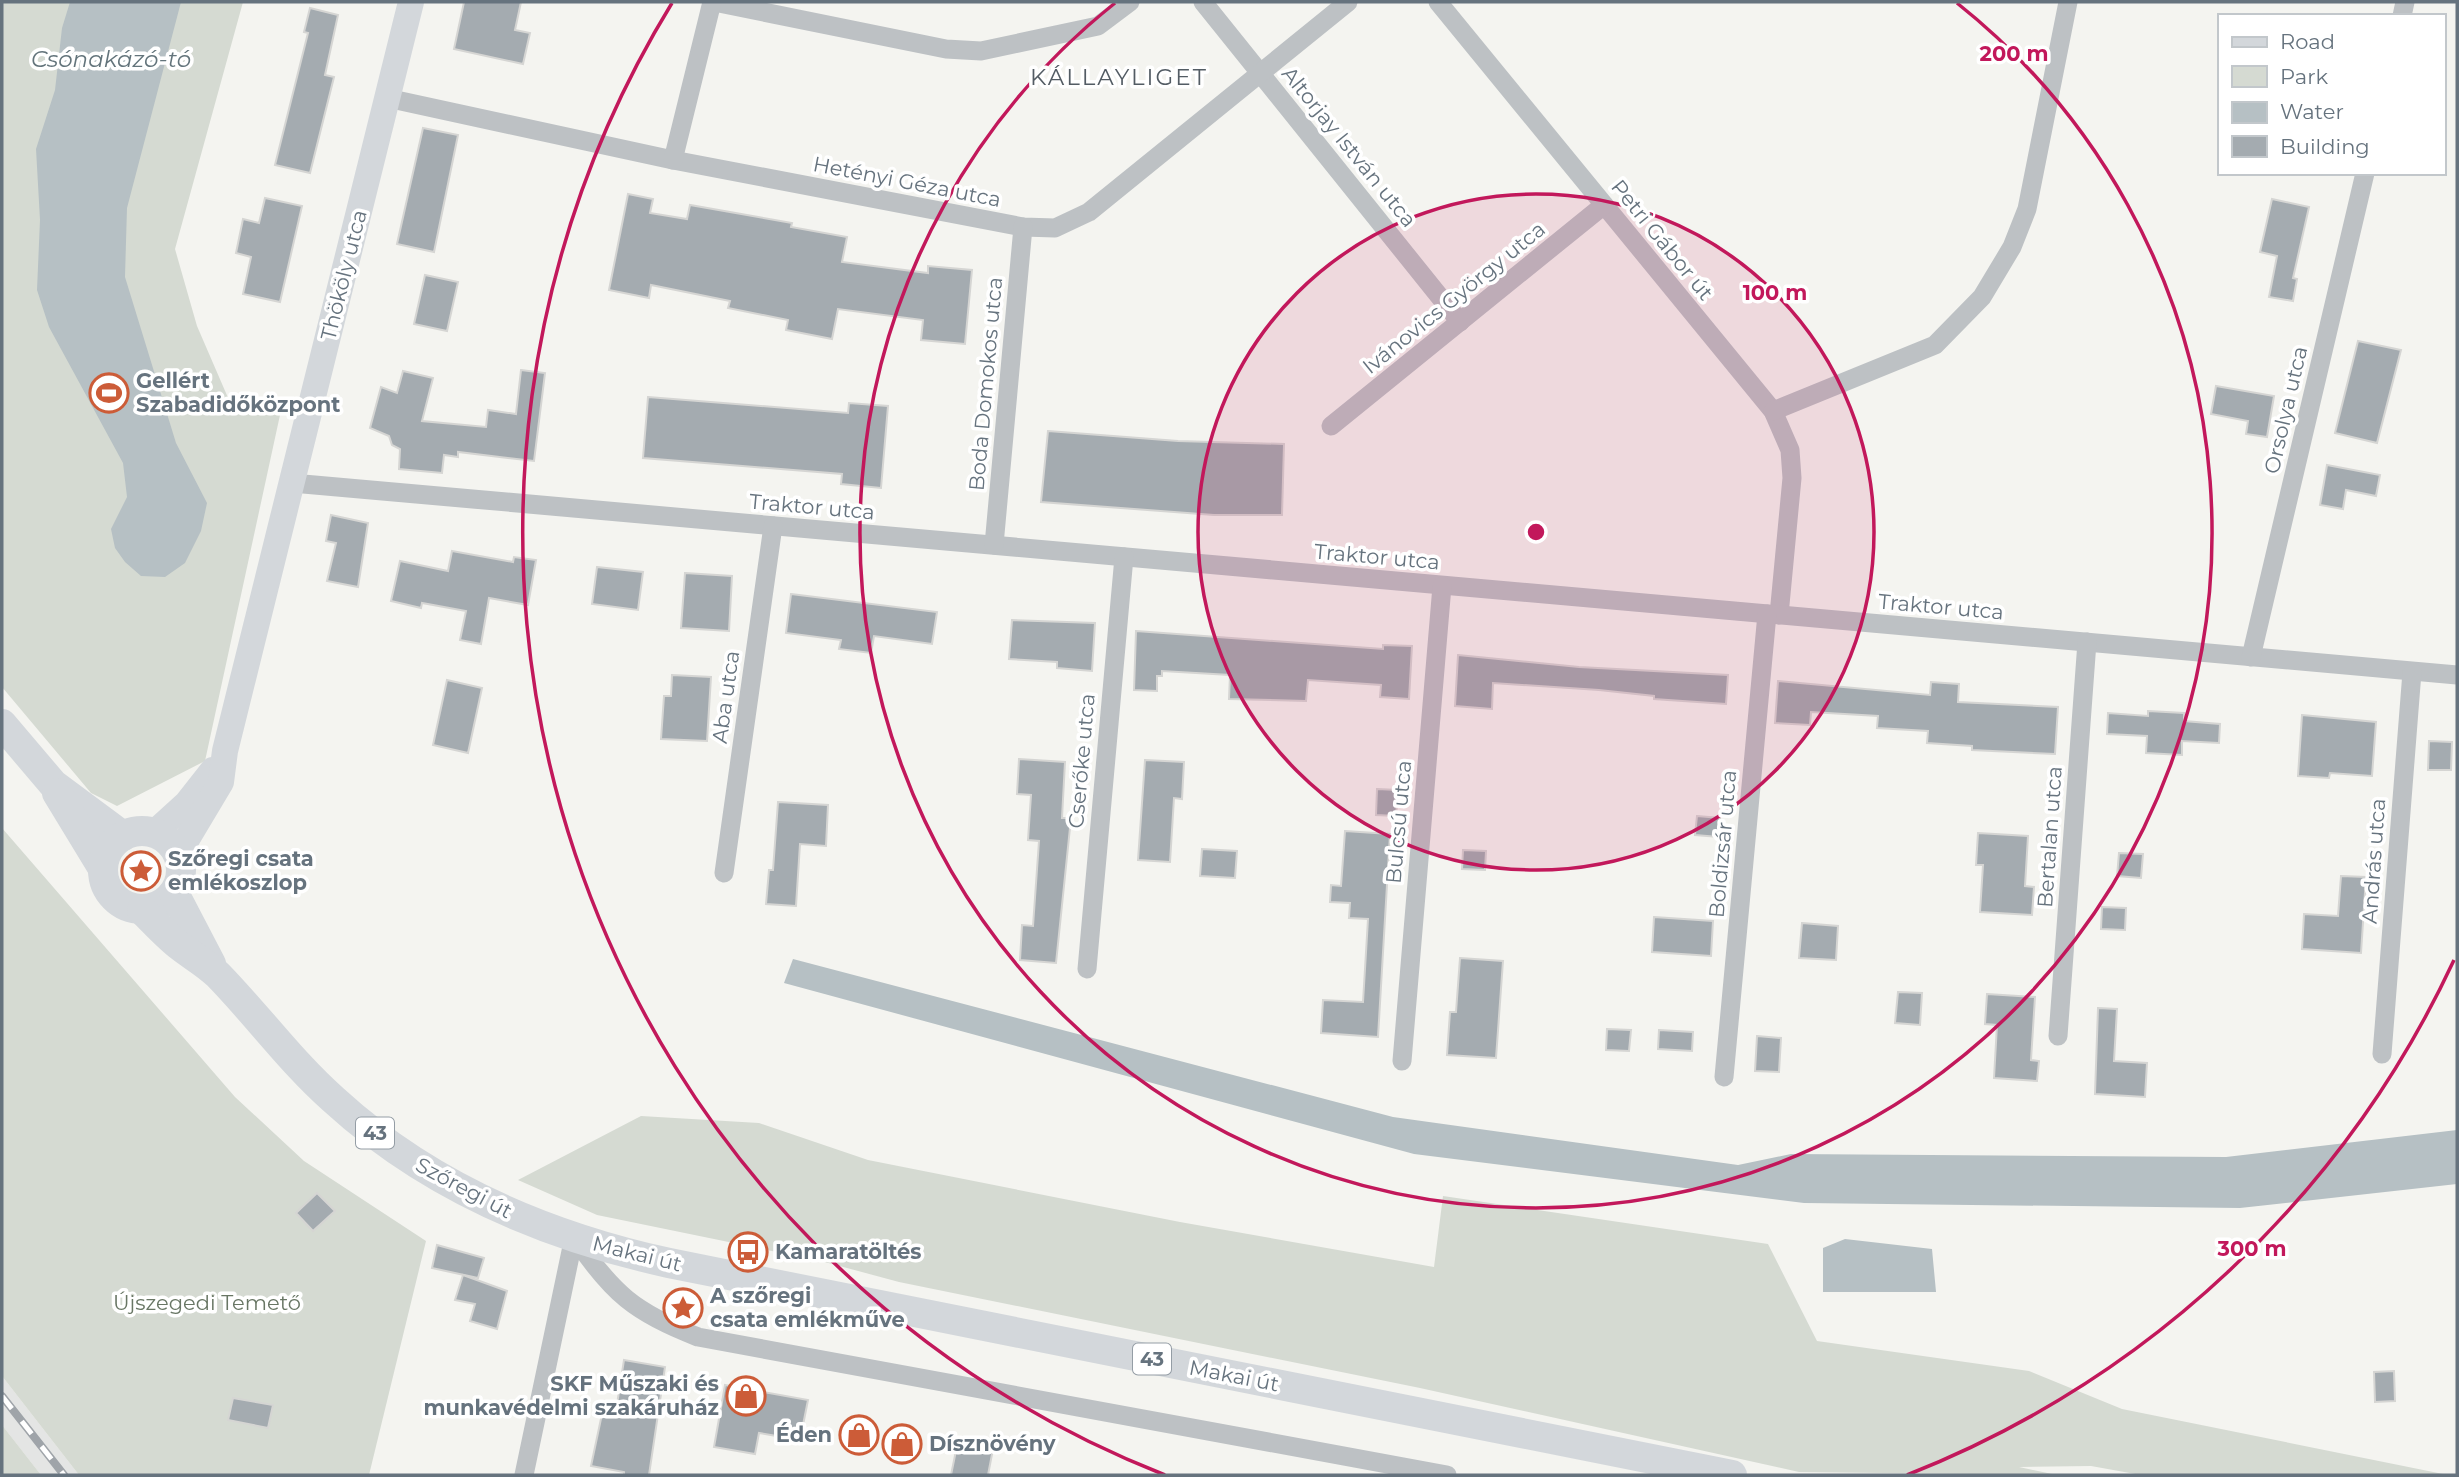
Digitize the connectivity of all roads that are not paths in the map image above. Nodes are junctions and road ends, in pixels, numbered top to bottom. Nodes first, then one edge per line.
1 (411, 2) edge
2 (713, 2) edge
3 (1130, 2) edge
4 (1203, 2) edge
5 (1348, 2) edge
6 (1438, 2) edge
7 (2068, 2) edge
8 (1260, 73) junction
9 (387, 97) junction
10 (673, 160) junction
11 (2365, 175) edge
12 (1604, 205) junction
13 (1023, 227) junction
14 (1460, 322) junction
15 (1773, 411) junction
16 (1331, 426) dead end
17 (292, 483) junction
18 (773, 526) junction
19 (994, 545) junction
20 (1124, 557) junction
21 (1443, 586) junction
22 (1773, 615) junction
23 (2087, 642) junction
24 (2251, 657) junction
25 (2412, 671) junction
26 (2457, 675) edge
27 (2, 724) edge
28 (225, 751) junction
29 (53, 784) junction
30 (154, 833) junction
31 (122, 836) junction
32 (178, 853) junction
33 (102, 867) junction
34 (724, 873) dead end
35 (174, 893) junction
36 (142, 910) junction
37 (1087, 970) dead end
38 (216, 974) junction
39 (2058, 1036) dead end
40 (2382, 1054) dead end
41 (1402, 1061) dead end
42 (1724, 1077) dead end
43 (574, 1237) junction
44 (524, 1475) edge
45 (1447, 1475) edge
46 (1732, 1475) edge

1 - 9 street, Thököly utca
2 - 3 street
2 - 10 street
4 - 8 street, Altorjay István utca
5 - 8 street, Hetényi Géza utca
6 - 12 street, Petri Gábor út
7 - 15 street
8 - 13 street, Hetényi Géza utca
8 - 14 street, Altorjay István utca
9 - 10 street, Hetényi Géza utca
9 - 17 street, Thököly utca
10 - 13 street, Hetényi Géza utca
11 - 24 street, Orsolya utca
12 - 14 street, Ivánovics György utca
12 - 15 street, Petri Gábor út
13 - 19 street, Boda Domokos utca
14 - 16 street, Ivánovics György utca
15 - 22 street, Petri Gábor út
17 - 18 street, Traktor utca
17 - 28 street, Thököly utca
18 - 19 street, Traktor utca
18 - 34 street, Aba utca
19 - 20 street, Traktor utca
20 - 21 street, Traktor utca
20 - 37 street, Cserőke utca
21 - 22 street, Traktor utca
21 - 41 street, Bulcsú utca
22 - 23 street, Traktor utca
22 - 42 street, Boldizsár utca
23 - 24 street, Traktor utca
23 - 39 street, Bertalan utca
24 - 25 street, Traktor utca
25 - 26 street, Traktor utca
25 - 40 street, András utca
27 - 29 main road, Szőregi út / 43
28 - 30 street, Thököly utca
28 - 32 street, Thököly utca
29 - 31 main road, Szőregi út / 43
29 - 33 main road, Szőregi út / 43
30 - 31 main road
30 - 32 main road
31 - 33 main road
32 - 35 main road
33 - 36 main road, Szőregi út / 43
35 - 36 main road
35 - 38 main road, Szőregi út / 43
36 - 38 main road, Szőregi út / 43
38 - 43 main road, Szőregi út / 43
43 - 44 street
43 - 45 street, Makai út
43 - 46 main road, Makai út / 43

